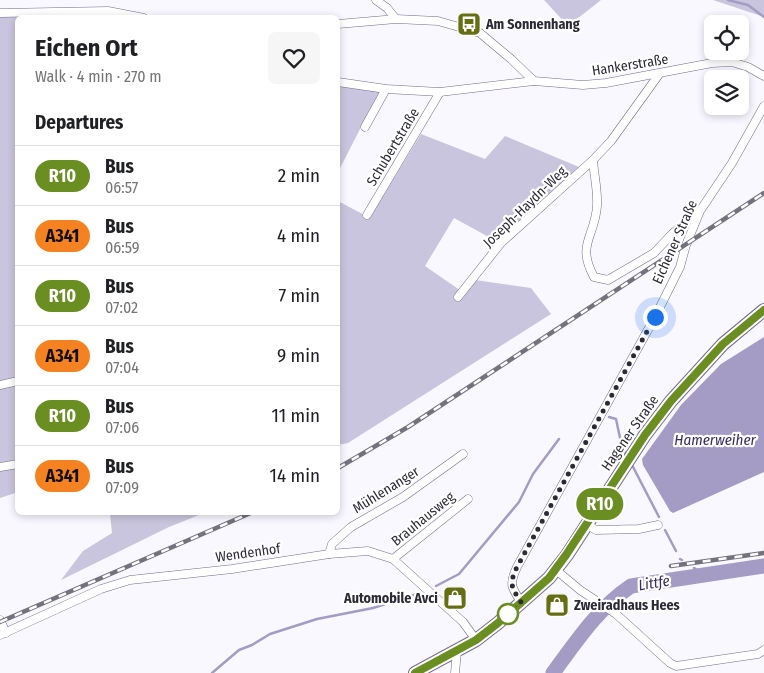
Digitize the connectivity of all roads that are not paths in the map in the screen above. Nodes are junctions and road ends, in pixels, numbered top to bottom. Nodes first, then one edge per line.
1 (376, 0) edge
2 (0, 13) edge
3 (111, 14) edge
4 (396, 19) junction
5 (340, 24) edge
6 (660, 73) junction
7 (764, 76) edge
8 (534, 81) junction
9 (340, 82) edge
10 (386, 89) junction
11 (440, 92) junction
12 (764, 106) edge
13 (365, 127) dead end
14 (593, 160) junction
15 (700, 211) junction
16 (367, 215) dead end
17 (458, 297) dead end
18 (764, 310) edge
19 (15, 382) edge
20 (0, 385) edge
21 (463, 454) dead end
22 (15, 464) edge
23 (0, 467) edge
24 (468, 499) dead end
25 (586, 524) junction
26 (658, 525) dead end
27 (329, 554) junction
28 (394, 559) junction
29 (556, 570) junction
30 (521, 602) junction
31 (0, 620) edge
32 (3, 634) edge
33 (476, 640) junction
34 (764, 650) edge
35 (457, 651) junction
36 (415, 673) edge
37 (455, 673) edge

1 - 4 street
2 - 3 street
4 - 5 street
4 - 8 street
6 - 7 street, Hankerstraße
6 - 8 street, Hankerstraße
6 - 14 street, Joseph-Haydn-Weg
8 - 11 street, Hankerstraße
9 - 10 street, Hankerstraße
10 - 11 street, Hankerstraße
10 - 13 street
11 - 16 street, Schubertstraße
12 - 15 street, Eichener Straße
14 - 15 street
14 - 17 street, Joseph-Haydn-Weg
15 - 30 street, Eichener Straße
18 - 25 main road, Hagener Straße
19 - 20 street
21 - 27 street, Mühlenanger
22 - 23 street
24 - 28 street, Brauhausweg
25 - 26 street
25 - 29 main road, Hagener Straße
27 - 28 street, Wendenhof
27 - 32 street, Wendenhof
28 - 33 street, Wendenhof
29 - 30 main road, Hagener Straße
29 - 34 street
30 - 33 main road, Hagener Straße
31 - 32 street
33 - 35 main road, Hagener Straße
35 - 36 main road, Hagener Straße
35 - 37 street

